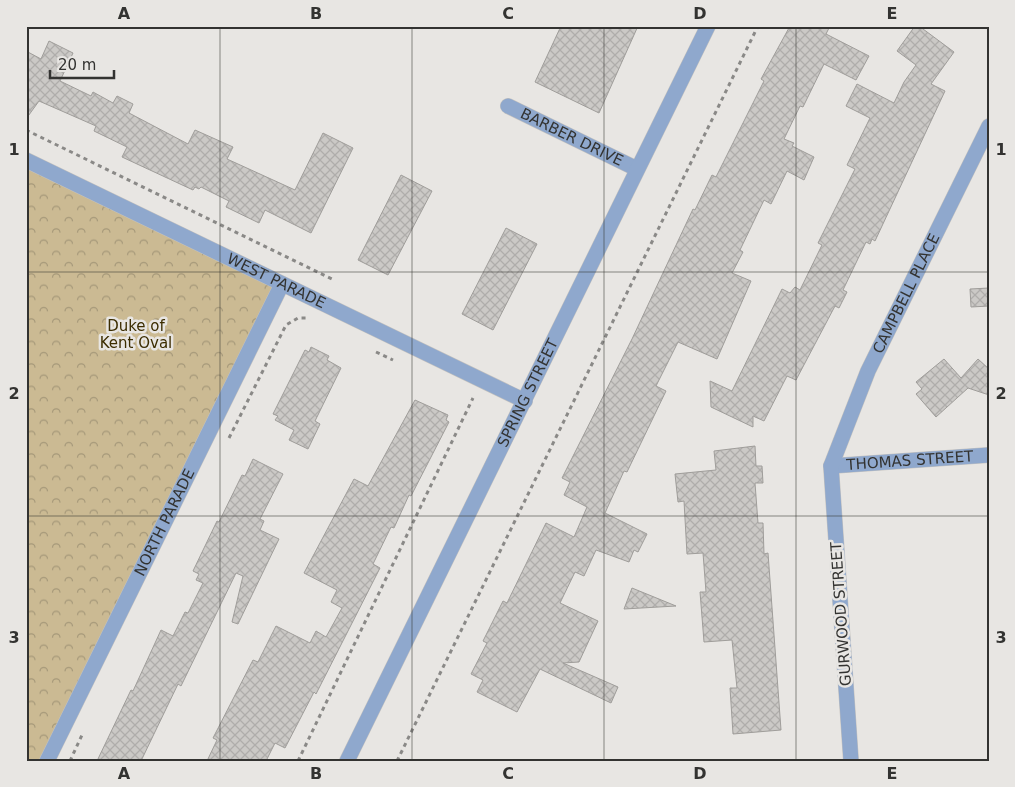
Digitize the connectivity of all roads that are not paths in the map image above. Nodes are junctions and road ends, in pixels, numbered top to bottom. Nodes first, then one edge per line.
1 (708, 26) edge
2 (508, 106) dead end
3 (989, 126) edge
4 (26, 160) edge
5 (637, 169) junction
6 (282, 284) junction
7 (525, 402) junction
8 (989, 455) edge
9 (831, 466) junction
10 (47, 761) edge
11 (347, 761) edge
12 (852, 761) edge

1 - 5 street, SPRING STREET
2 - 5 street, BARBER DRIVE
3 - 9 street, CAMPBELL PLACE
4 - 6 street, WEST PARADE
5 - 7 street, SPRING STREET
6 - 7 street, WEST PARADE
6 - 10 street, NORTH PARADE
7 - 11 street, SPRING STREET
8 - 9 street, THOMAS STREET
9 - 12 street, GURWOOD STREET

